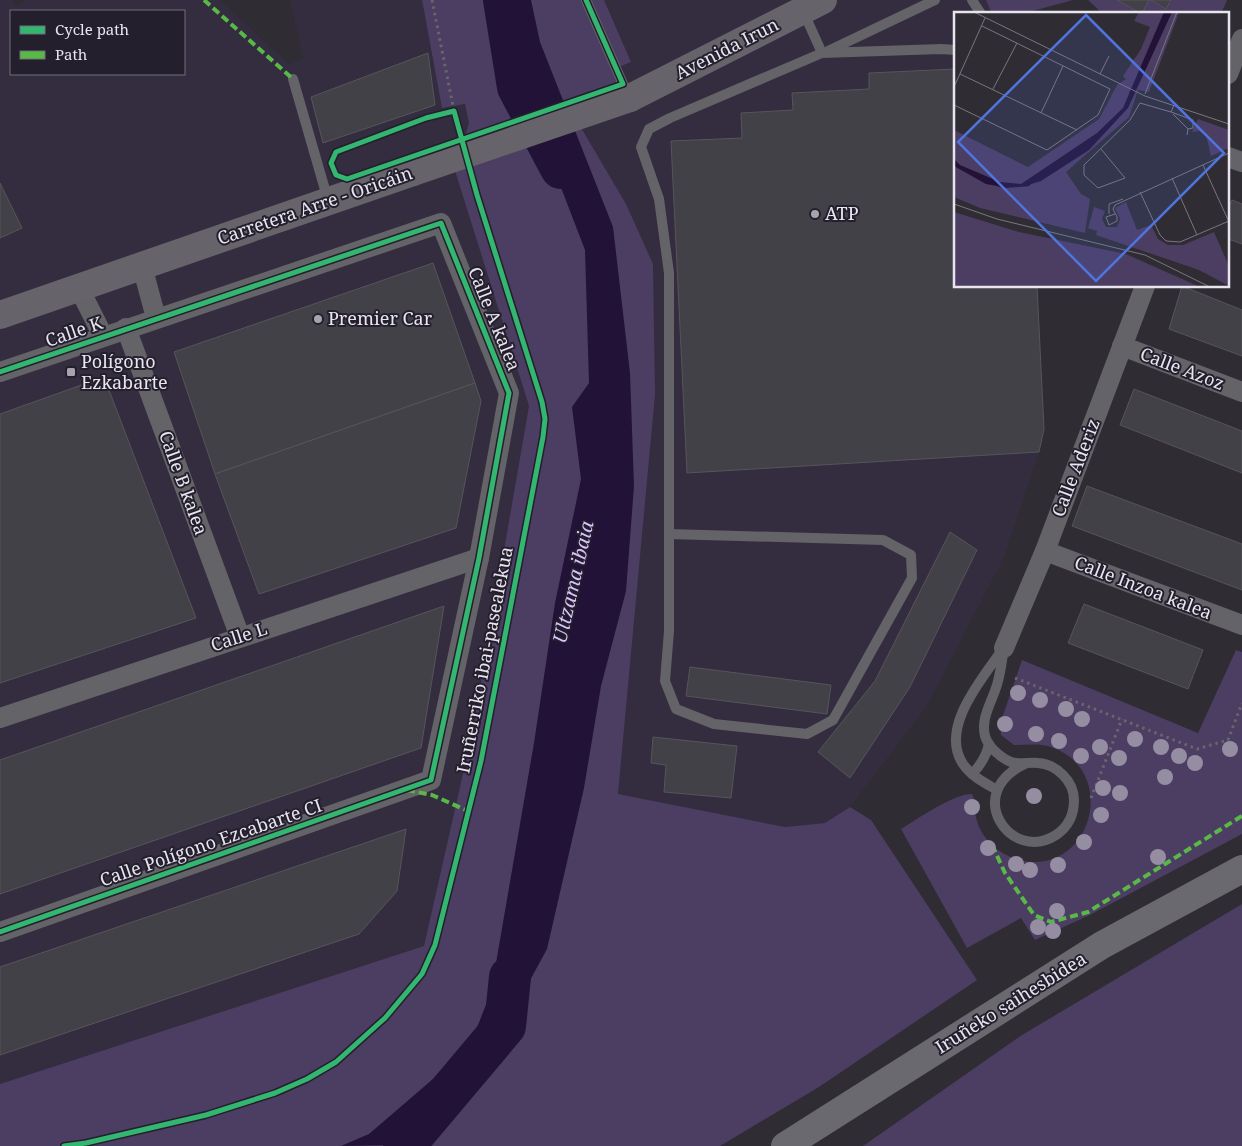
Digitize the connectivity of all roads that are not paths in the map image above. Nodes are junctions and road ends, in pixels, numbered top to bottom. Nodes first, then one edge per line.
1 (586, 0) edge
2 (935, 0) edge
3 (972, 0) edge
4 (813, 5) edge
5 (979, 12) edge
6 (1242, 39) edge
7 (954, 50) edge
8 (822, 53) junction
9 (1230, 69) edge
10 (293, 79) dead end
11 (626, 91) junction
12 (1230, 158) edge
13 (1242, 162) edge
14 (329, 201) junction
15 (142, 266) junction
16 (79, 288) junction
17 (1144, 288) edge
18 (0, 315) edge
19 (156, 318) junction
20 (126, 328) junction
21 (103, 336) junction
22 (1122, 346) junction
23 (0, 372) edge
24 (1242, 392) edge
25 (669, 534) junction
26 (1044, 551) junction
27 (479, 558) junction
28 (1242, 625) edge
29 (240, 637) junction
30 (1004, 648) junction
31 (0, 718) edge
32 (989, 744) junction
33 (1025, 764) junction
34 (972, 774) junction
35 (431, 780) joint
36 (997, 790) junction
37 (1242, 869) edge
38 (0, 932) edge
39 (785, 1146) edge

1 - 11 lane
2 - 8 lane
3 - 5 lane
4 - 8 lane
4 - 11 street, Avenida Irun
6 - 9 street
7 - 8 lane
8 - 25 lane
10 - 14 lane
11 - 14 street, Carretera Arre - Oricáin, bridge
12 - 13 street
14 - 15 street, Carretera Arre - Oricáin
15 - 16 street, Carretera Arre - Oricáin
15 - 19 street
16 - 18 street, Carretera Arre - Oricáin
16 - 21 street, Calle K
17 - 22 street, Calle Aderiz
19 - 20 street, Calle K
19 - 27 street, Calle A kalea
20 - 21 street, Calle K
20 - 29 street, Calle B kalea
21 - 23 street, Calle K
22 - 24 street, Calle Azoz
22 - 26 street, Calle Aderiz
25 - 25 lane
26 - 28 street, Calle Inzoa kalea
26 - 30 street, Calle Aderiz
27 - 29 street, Calle L
27 - 35 street, Calle A kalea
29 - 31 street, Calle L
30 - 32 lane
30 - 34 lane
32 - 33 lane
32 - 34 lane
33 - 36 lane
33 - 36 lane
34 - 36 lane
35 - 38 street, Calle Polígono Ezcabarte CI
37 - 39 highway, Iruñeko saihesbidea

